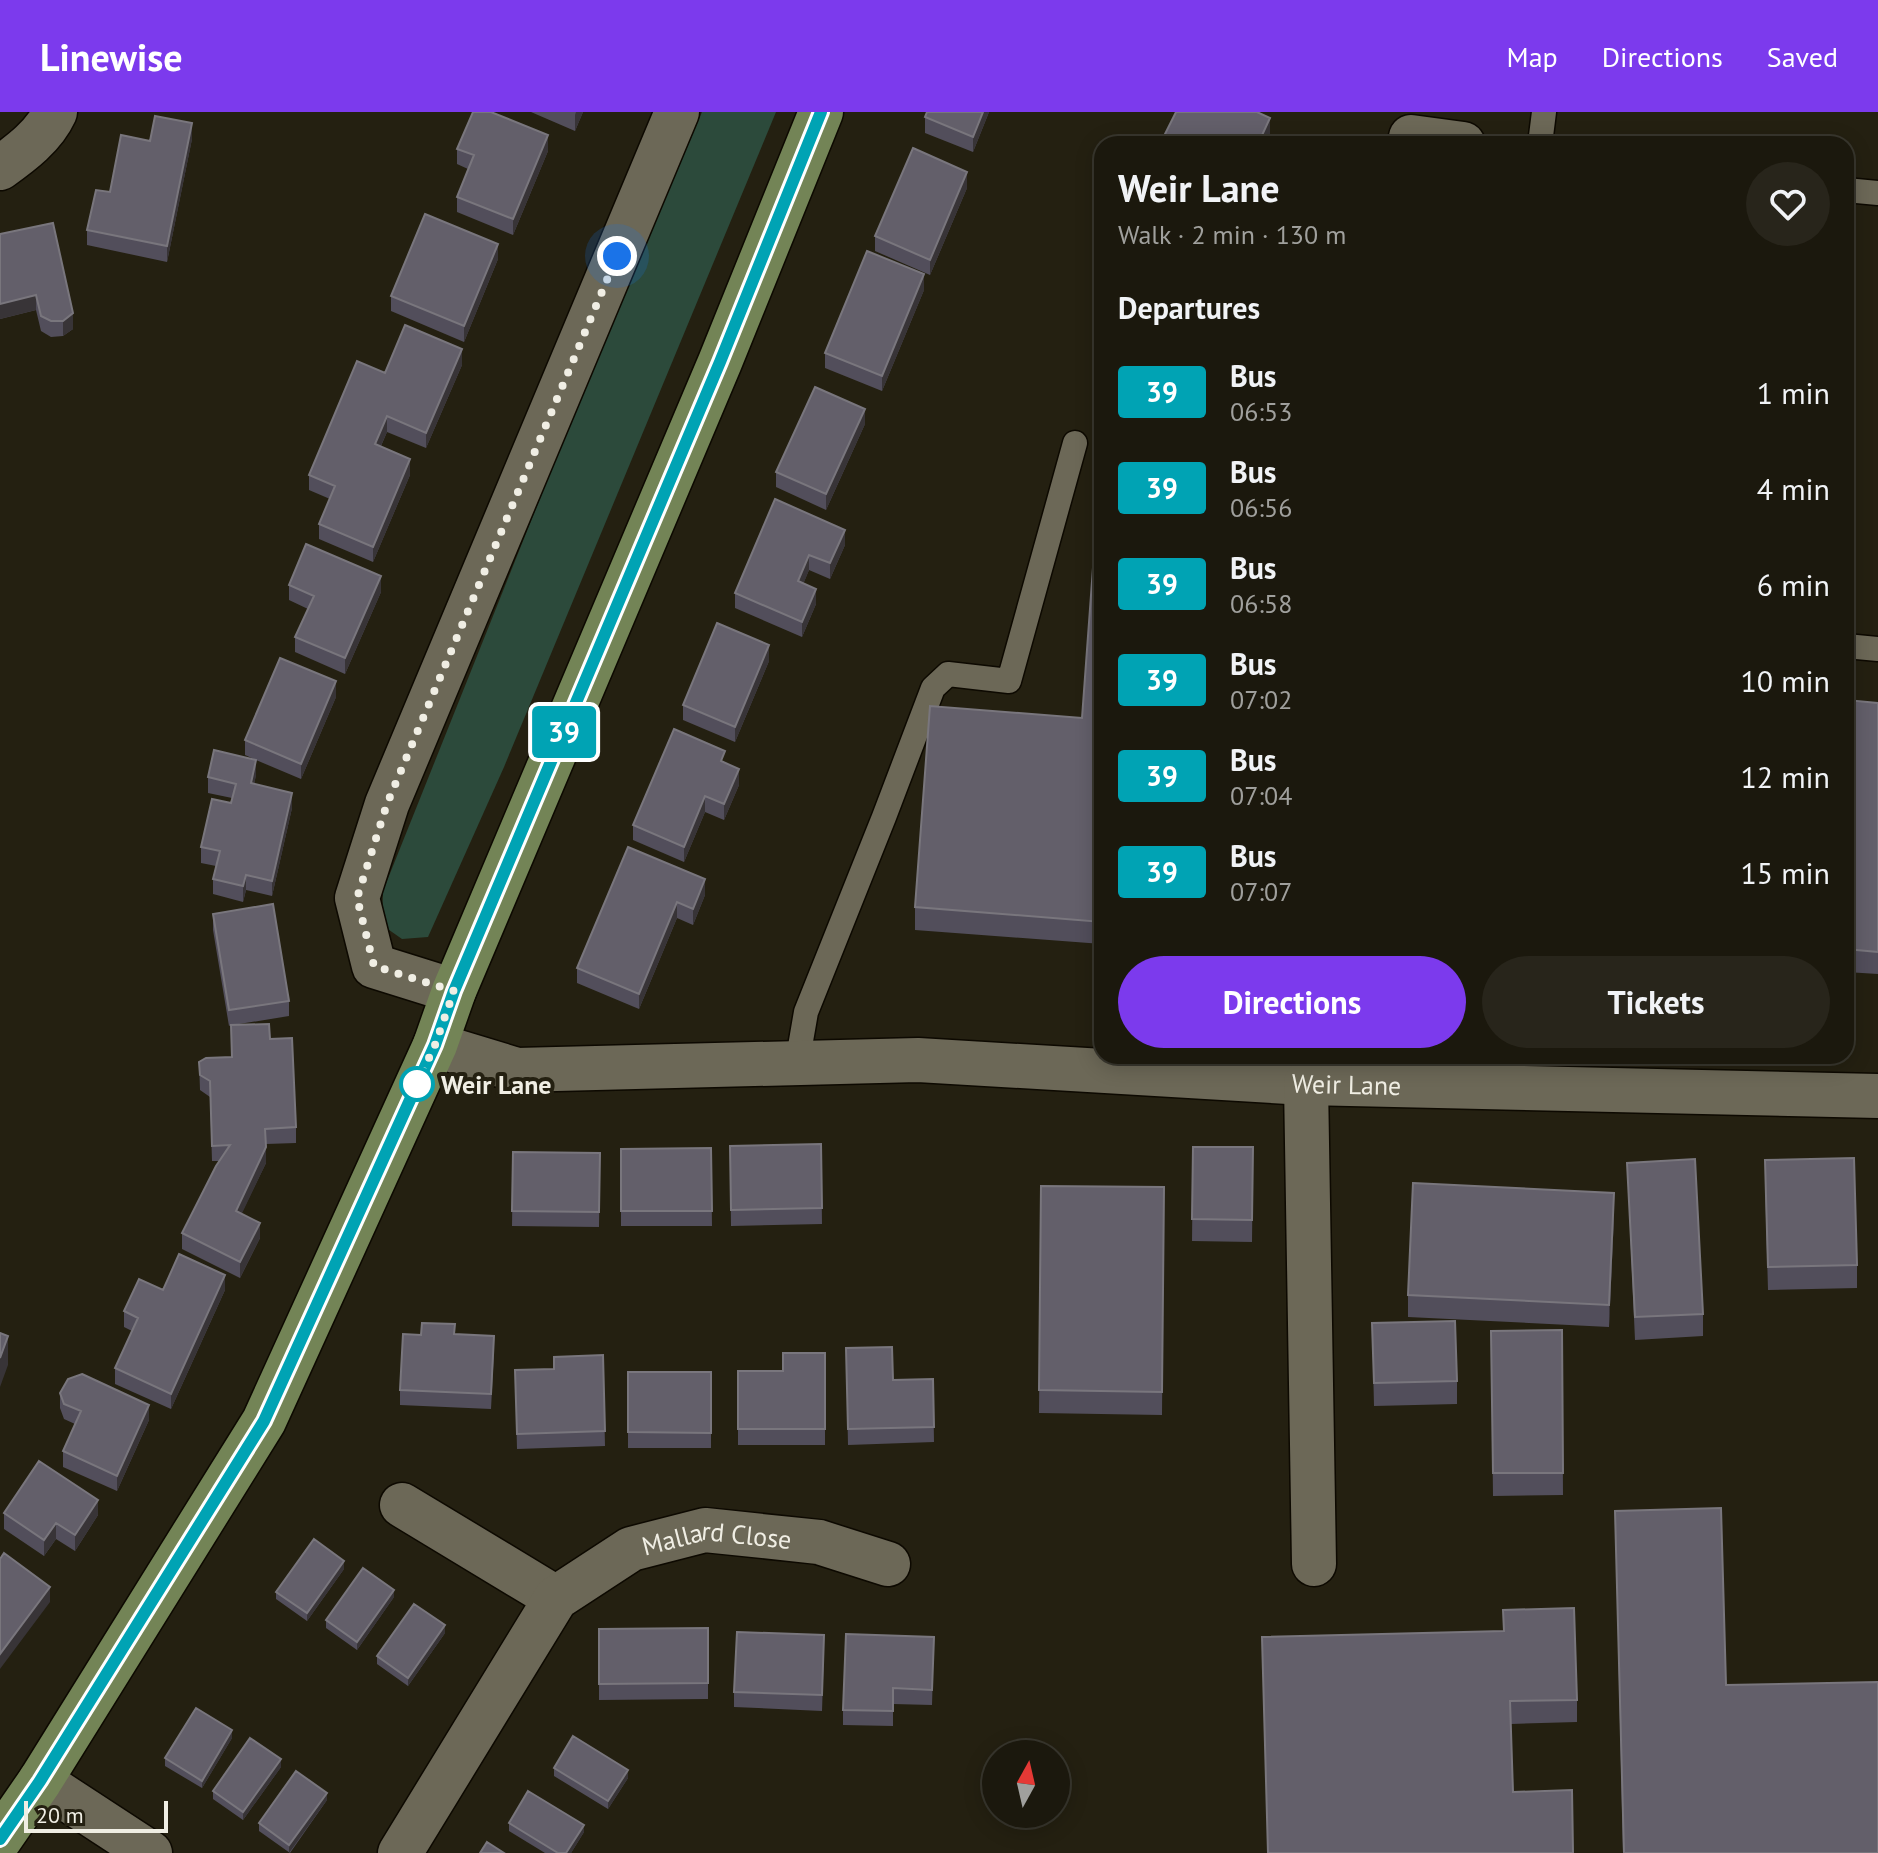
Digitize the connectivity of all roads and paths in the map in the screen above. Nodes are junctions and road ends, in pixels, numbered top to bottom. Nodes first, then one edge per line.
1 (55, 112) edge
2 (677, 112) edge
3 (821, 112) edge
4 (1544, 112) edge
5 (1541, 136) edge
6 (0, 168) edge
7 (1854, 191) edge
8 (1878, 193) edge
9 (1075, 443) dead end
10 (1854, 647) edge
11 (1878, 649) edge
12 (454, 991) junction
13 (435, 1045) junction
14 (797, 1064) junction
15 (1452, 1071) edge
16 (1306, 1083) junction
17 (1878, 1096) edge
18 (402, 1505) dead end
19 (888, 1564) dead end
20 (1314, 1564) dead end
21 (556, 1598) junction
22 (40, 1781) junction
23 (0, 1839) edge
24 (150, 1853) edge
25 (400, 1853) edge

1 - 6 street
2 - 12 street
3 - 12 main road
4 - 5 lane
7 - 8 lane
9 - 14 lane
10 - 11 lane
12 - 13 main road
13 - 14 street, Weir Lane
13 - 22 main road
14 - 16 street, Weir Lane
15 - 16 street, Weir Lane
15 - 17 street, Weir Lane
16 - 20 street
18 - 21 street
19 - 21 street, Mallard Close
21 - 25 street, Mallard Close
22 - 23 main road
22 - 24 street

